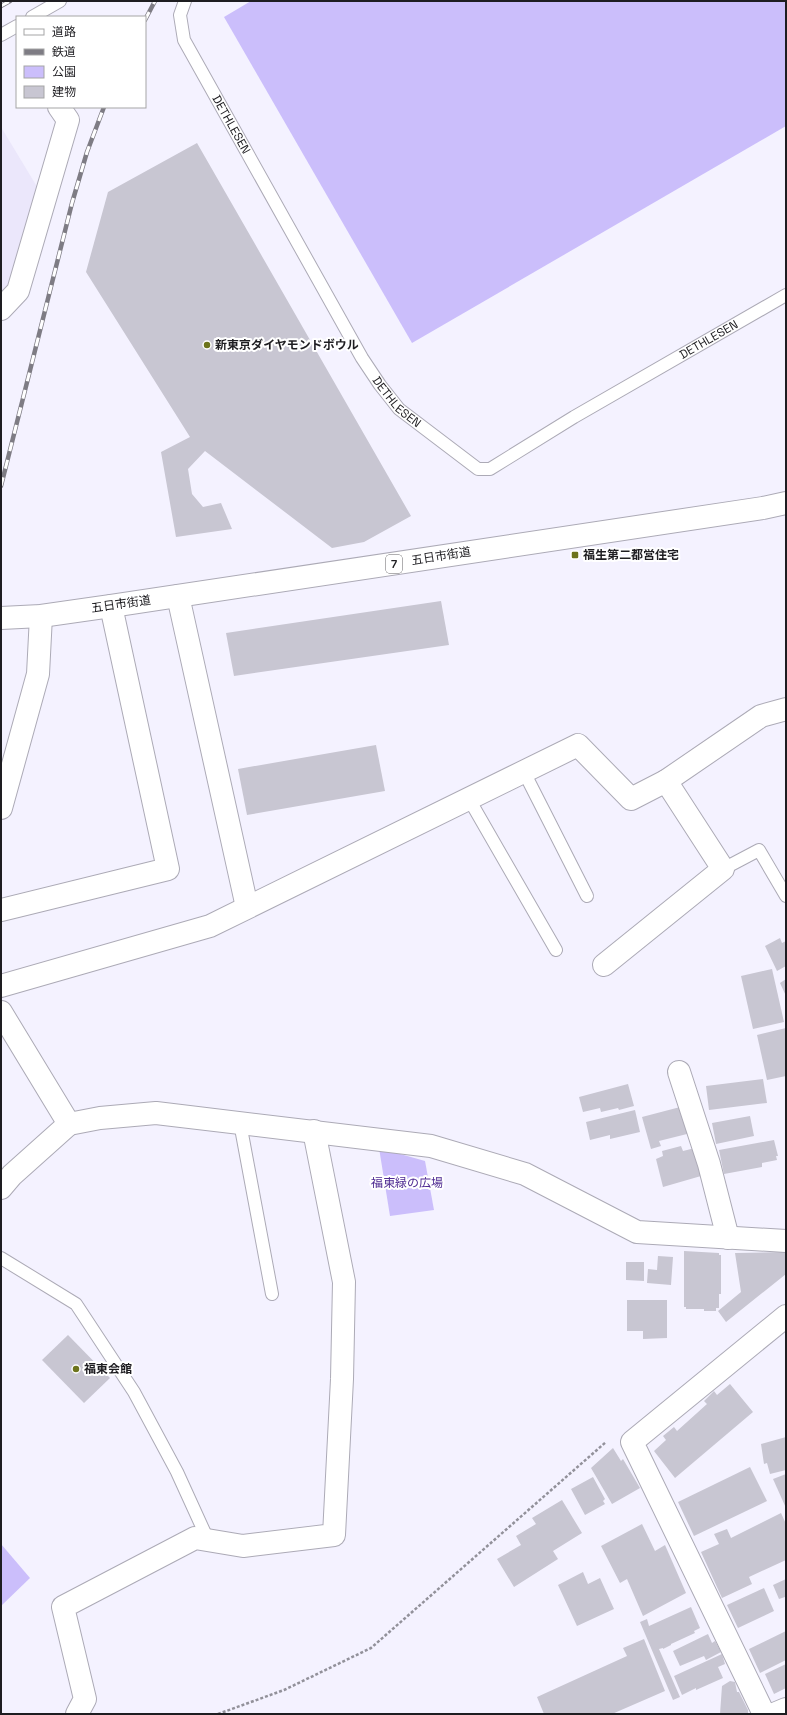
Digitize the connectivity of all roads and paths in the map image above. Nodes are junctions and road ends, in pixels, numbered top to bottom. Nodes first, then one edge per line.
1 (60, 1) edge
2 (185, 1) edge
3 (34, 16) edge
4 (16, 27) edge
5 (1, 35) edge
6 (60, 108) edge
7 (786, 295) edge
8 (1, 309) edge
9 (786, 503) edge
10 (178, 596) junction
11 (111, 606) junction
12 (41, 616) junction
13 (1, 618) edge
14 (786, 709) edge
15 (524, 772) junction
16 (666, 781) junction
17 (469, 799) junction
18 (1, 808) edge
19 (723, 869) junction
20 (588, 896) dead end
21 (786, 896) edge
22 (247, 907) junction
23 (1, 910) edge
24 (556, 950) dead end
25 (604, 965) dead end
26 (1, 986) edge
27 (1, 1012) edge
28 (679, 1072) dead end
29 (240, 1123) junction
30 (69, 1124) junction
31 (314, 1131) junction
32 (1, 1188) edge
33 (728, 1238) junction
34 (786, 1241) edge
35 (1, 1258) edge
36 (272, 1294) dead end
37 (786, 1316) edge
38 (609, 1439) dead end
39 (208, 1540) junction
40 (786, 1709) edge
41 (77, 1714) edge
42 (218, 1714) edge
43 (764, 1714) edge
44 (774, 1714) edge

1 - 3 lane
2 - 7 lane, DETHLESEN
4 - 5 lane
6 - 8 street
9 - 10 street, 五日市街道 / 7
10 - 11 street, 五日市街道 / 7
10 - 22 street
11 - 12 street, 五日市街道 / 7
11 - 23 street
12 - 13 street, 五日市街道 / 7
12 - 18 street
14 - 16 street
15 - 16 street
15 - 17 street
15 - 20 lane
16 - 19 street
17 - 22 street
17 - 24 lane
19 - 21 lane
19 - 25 street
22 - 26 street
27 - 30 street
28 - 33 street
29 - 30 street
29 - 31 street
29 - 36 lane
30 - 32 street
31 - 33 street
31 - 39 street
33 - 34 street
35 - 39 lane
37 - 43 street
38 - 42 path
39 - 41 street
40 - 44 street

